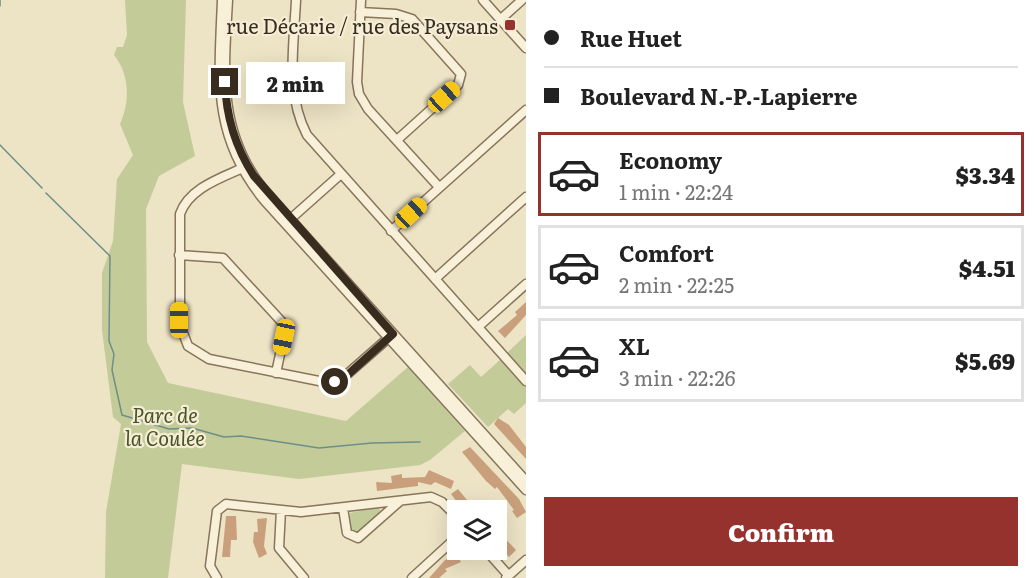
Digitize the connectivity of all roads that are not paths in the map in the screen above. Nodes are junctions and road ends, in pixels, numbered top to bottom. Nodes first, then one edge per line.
1 (222, 0) edge
2 (228, 0) edge
3 (296, 0) edge
4 (361, 0) edge
5 (483, 0) edge
6 (522, 0) edge
7 (360, 12) junction
8 (501, 19) junction
9 (526, 48) edge
10 (526, 110) edge
11 (397, 140) junction
12 (244, 167) junction
13 (341, 174) junction
14 (439, 187) junction
15 (526, 197) edge
16 (288, 221) junction
17 (392, 231) junction
18 (179, 255) junction
19 (435, 279) junction
20 (526, 284) edge
21 (478, 327) junction
22 (391, 336) junction
23 (276, 373) junction
24 (526, 381) edge
25 (526, 481) edge
26 (526, 490) edge
27 (401, 501) junction
28 (447, 507) edge
29 (343, 508) junction
30 (281, 510) junction
31 (447, 546) edge
32 (494, 560) edge
33 (526, 560) edge
34 (508, 577) edge
35 (218, 578) edge
36 (304, 578) edge
37 (412, 578) edge

1 - 12 street
2 - 12 street
3 - 13 street
4 - 7 street
5 - 8 street
6 - 8 street
7 - 11 street
7 - 11 street
8 - 9 street
10 - 14 street
11 - 14 street
12 - 16 street
12 - 18 street
13 - 16 street
13 - 17 street
14 - 17 street
15 - 19 street
16 - 22 street
17 - 19 street
18 - 23 street
18 - 23 street
19 - 21 street
20 - 21 street
21 - 24 street
22 - 23 street
22 - 25 street
22 - 26 street
27 - 28 street
27 - 29 street
27 - 29 street
29 - 30 street
30 - 35 street
30 - 36 street
31 - 37 street
32 - 34 street
33 - 34 street

